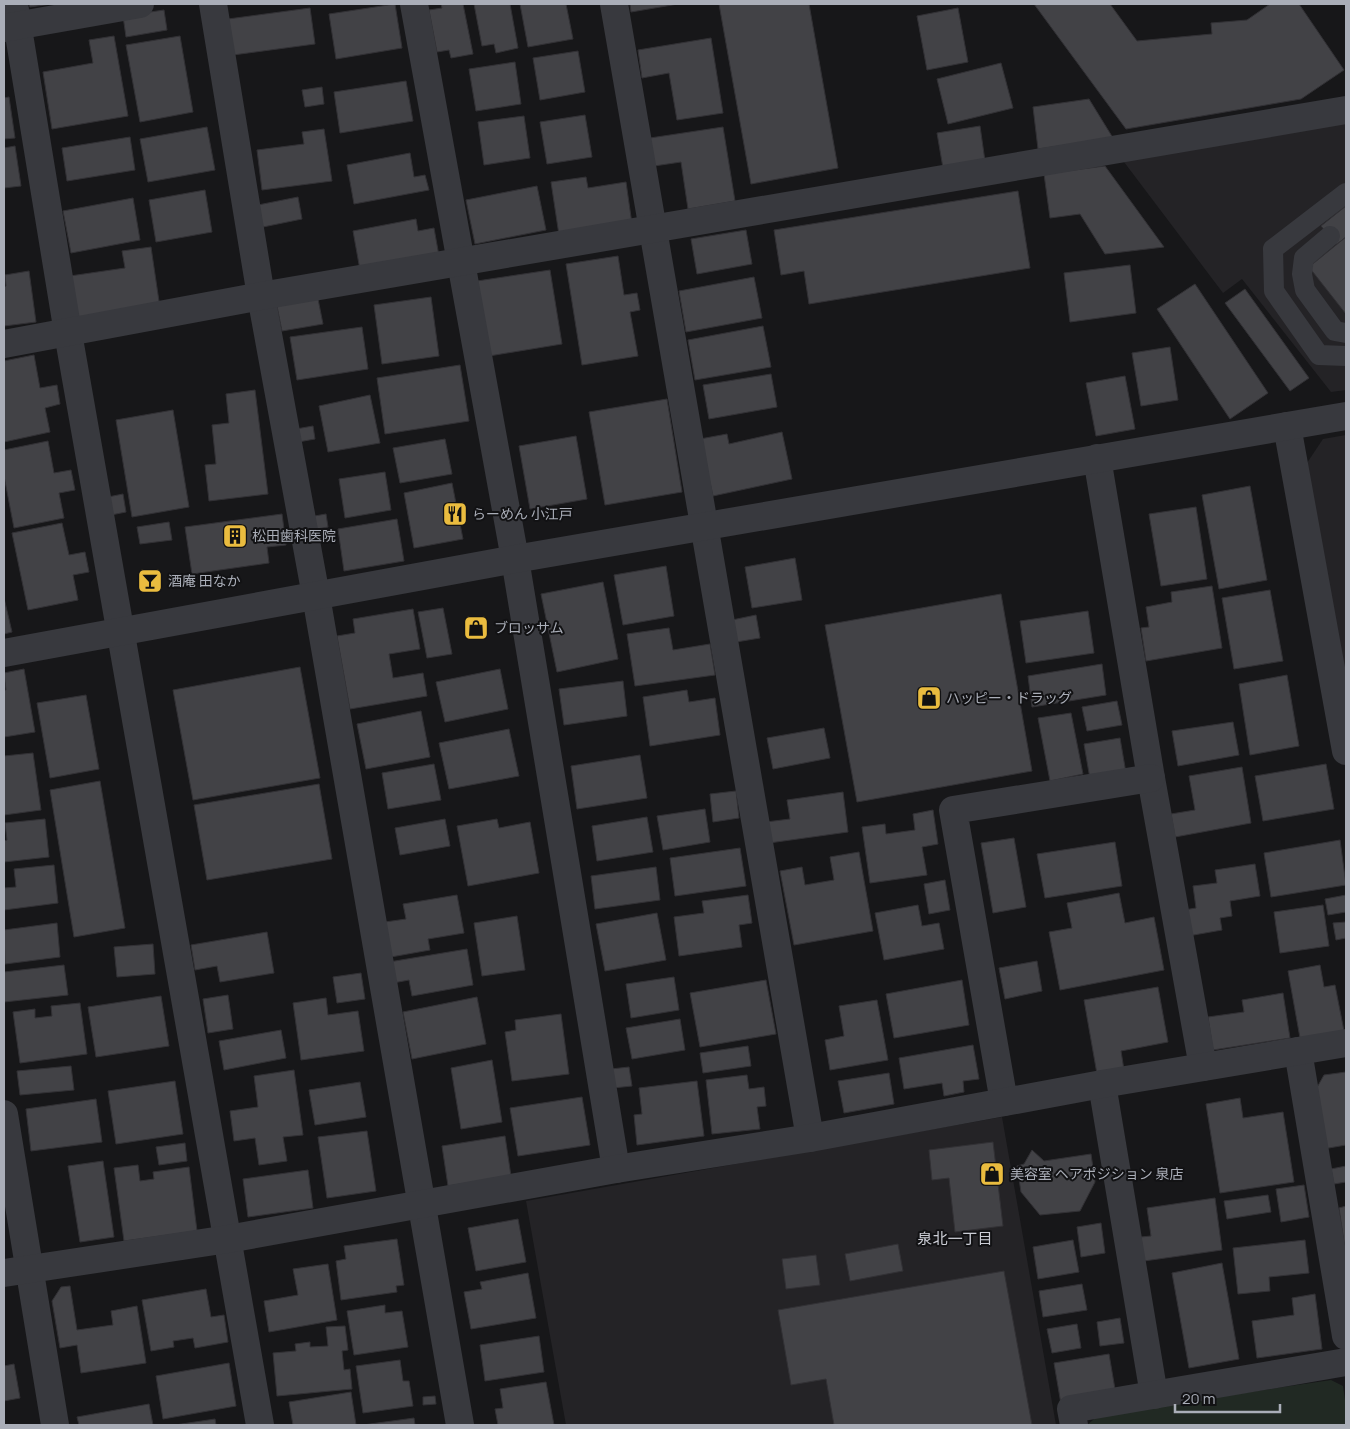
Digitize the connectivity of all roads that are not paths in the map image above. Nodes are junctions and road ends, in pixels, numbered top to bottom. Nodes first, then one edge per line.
1 (140, 4) edge
2 (213, 4) edge
3 (414, 4) edge
4 (614, 4) edge
5 (12, 19) edge
6 (1346, 110) edge
7 (1346, 193) edge
8 (653, 228) junction
9 (1330, 236) dead end
10 (461, 262) junction
11 (261, 296) junction
12 (1346, 332) edge
13 (68, 333) junction
14 (4, 344) edge
15 (1346, 356) edge
16 (1346, 416) edge
17 (1288, 426) junction
18 (1097, 458) junction
19 (704, 526) junction
20 (515, 559) junction
21 (316, 596) junction
22 (120, 633) junction
23 (4, 653) edge
24 (1345, 733) edge
25 (1151, 778) junction
26 (1346, 1043) edge
27 (1298, 1051) junction
28 (1203, 1067) junction
29 (1102, 1084) junction
30 (1004, 1102) junction
31 (4, 1114) edge
32 (810, 1138) junction
33 (616, 1169) junction
34 (421, 1205) junction
35 (228, 1239) junction
36 (16, 1271) edge
37 (1346, 1336) edge
38 (1346, 1362) edge
39 (1154, 1395) junction
40 (55, 1425) edge
41 (260, 1425) edge
42 (460, 1425) edge
43 (1074, 1425) edge

1 - 5 street
2 - 11 street
3 - 10 street
4 - 8 street
5 - 13 street
6 - 8 street
7 - 15 lane
8 - 10 street
8 - 19 street
9 - 12 lane
10 - 11 street
10 - 20 street
11 - 13 street
11 - 21 street
13 - 14 street
13 - 22 street
16 - 17 street
17 - 18 street
17 - 24 street
18 - 19 street
18 - 25 street
19 - 20 street
19 - 32 street
20 - 21 street
20 - 33 street
21 - 22 street
21 - 34 street
22 - 23 street
22 - 35 street
25 - 28 street
25 - 30 street
26 - 27 street
27 - 28 street
27 - 37 street
28 - 29 street
29 - 30 street
29 - 39 street
30 - 32 street
31 - 36 street
32 - 33 street
33 - 34 street
34 - 35 street
34 - 42 street
35 - 36 street
35 - 41 street
36 - 40 street
38 - 39 street
39 - 43 street

